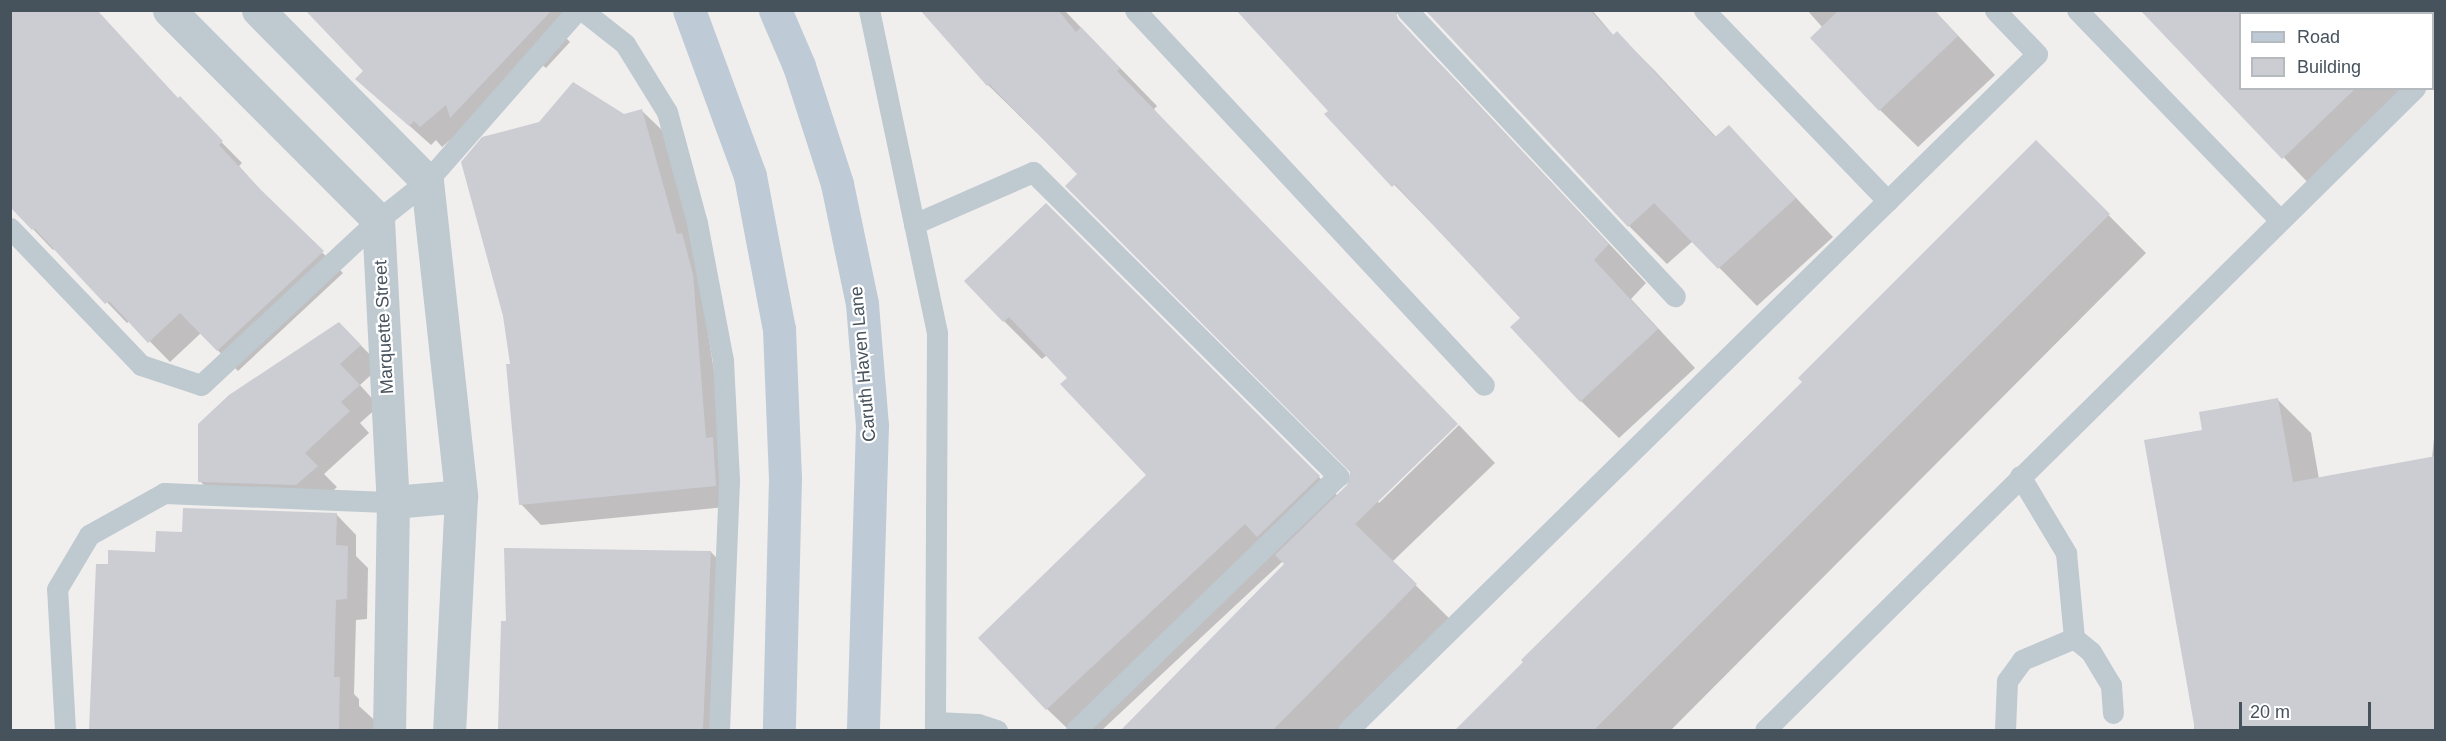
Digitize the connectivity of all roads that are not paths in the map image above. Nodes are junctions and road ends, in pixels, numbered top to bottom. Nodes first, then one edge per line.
1 (169, 10) edge
2 (258, 10) edge
3 (577, 10) edge
4 (582, 10) edge
5 (689, 10) edge
6 (775, 10) edge
7 (869, 10) edge
8 (1136, 10) edge
9 (1407, 10) edge
10 (1704, 10) edge
11 (1995, 10) edge
12 (2077, 10) edge
13 (2413, 90) edge
14 (427, 181) junction
15 (1888, 201) junction
16 (378, 220) junction
17 (2280, 220) junction
18 (914, 224) junction
19 (10, 228) edge
20 (1675, 296) dead end
21 (1484, 385) dead end
22 (2020, 477) junction
23 (461, 496) junction
24 (393, 502) junction
25 (2074, 638) junction
26 (2113, 713) dead end
27 (935, 726) edge
28 (65, 730) edge
29 (389, 730) edge
30 (449, 730) edge
31 (719, 730) edge
32 (779, 730) edge
33 (863, 730) edge
34 (997, 730) edge
35 (1076, 730) edge
36 (1348, 730) edge
37 (1765, 730) edge
38 (2005, 730) edge

1 - 16 street
2 - 14 street
3 - 14 lane
4 - 31 lane
5 - 32 main road
6 - 33 main road, Caruth Haven Lane
7 - 18 lane
8 - 21 lane
9 - 20 lane
10 - 15 lane
11 - 15 lane
12 - 17 lane
13 - 17 lane
14 - 16 lane
14 - 23 street
15 - 36 lane
16 - 19 lane
16 - 24 street, Marquette Street
17 - 22 lane
18 - 27 lane
18 - 35 lane
22 - 25 lane
22 - 37 lane
23 - 24 street
23 - 30 street
24 - 28 lane
24 - 29 street, Marquette Street
25 - 26 lane
25 - 38 lane
27 - 34 lane

